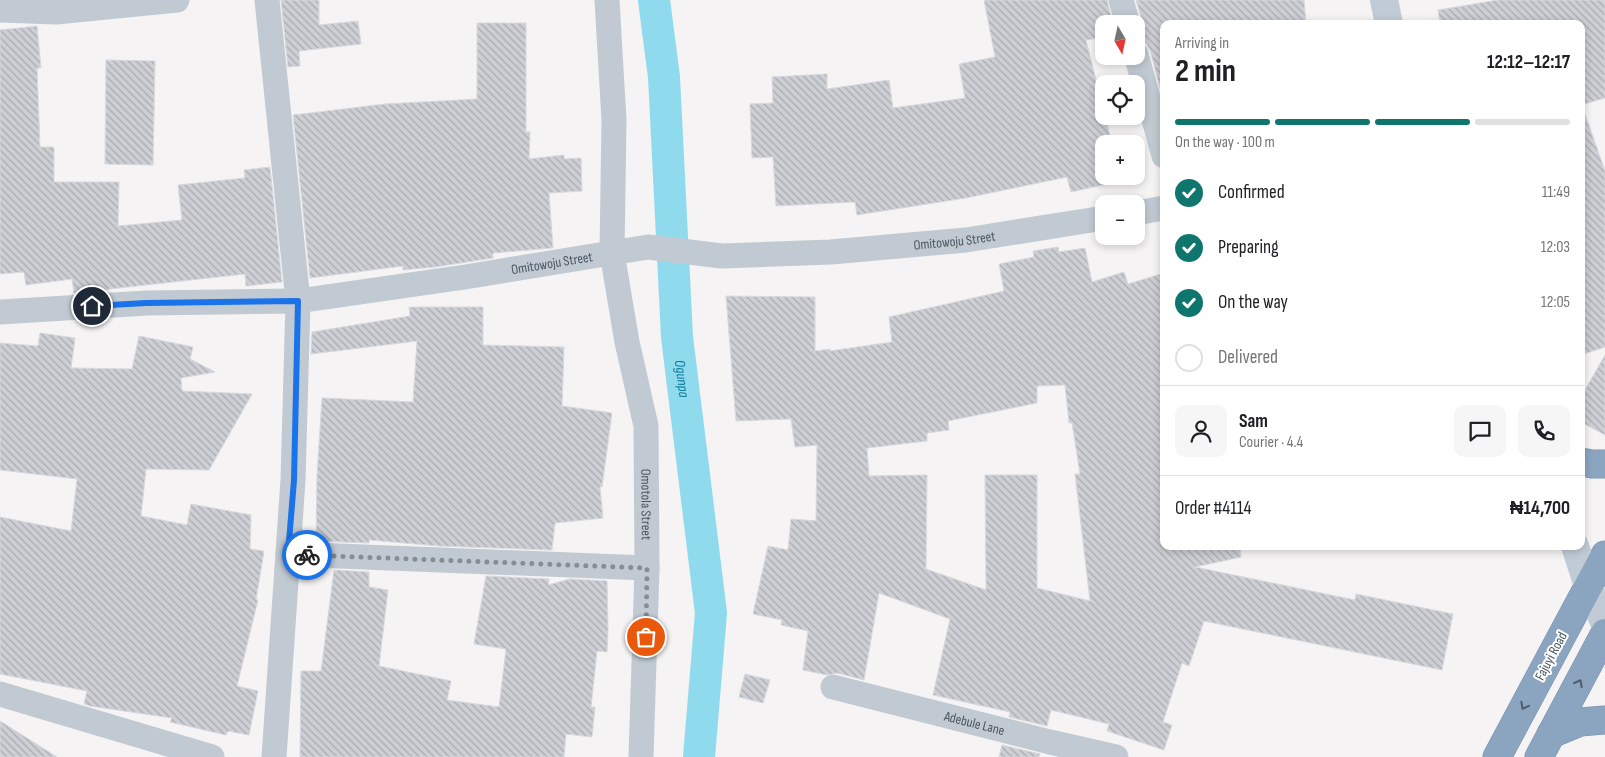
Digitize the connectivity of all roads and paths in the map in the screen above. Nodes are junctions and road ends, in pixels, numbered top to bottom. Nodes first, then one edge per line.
1 (177, 0) edge
2 (267, 0) edge
3 (607, 0) edge
4 (1121, 0) edge
5 (1384, 0) edge
6 (0, 10) edge
7 (1125, 15) edge
8 (1388, 20) edge
9 (1139, 65) edge
10 (1160, 141) edge
11 (1160, 209) edge
12 (1145, 211) edge
13 (1095, 219) edge
14 (612, 253) junction
15 (298, 301) junction
16 (0, 312) edge
17 (1585, 463) edge
18 (1605, 464) edge
19 (1575, 550) edge
20 (288, 554) junction
21 (1605, 556) edge
22 (647, 568) junction
23 (1588, 586) junction
24 (1605, 624) edge
25 (1605, 633) edge
26 (833, 687) dead end
27 (0, 694) edge
28 (1605, 720) edge
29 (1545, 746) edge
30 (212, 757) edge
31 (274, 757) edge
32 (640, 757) edge
33 (1116, 757) edge
34 (1497, 757) edge

1 - 6 street
2 - 15 street
3 - 14 street, Omotola Street
4 - 7 street
5 - 8 main road
9 - 10 street
11 - 12 street
13 - 14 street, Omitowoju Street
14 - 15 street, Omitowoju Street
14 - 22 street, Omotola Street
15 - 16 street, Omitowoju Street
15 - 20 street
17 - 18 highway
19 - 23 main road
20 - 22 street
20 - 31 street
21 - 23 highway, Fajuyi Road
22 - 32 street, Omotola Street
23 - 24 main road
23 -> 34 highway, Fajuyi Road
29 -> 25 highway
26 - 33 street, Adebule Lane
27 - 30 street
28 - 29 highway

